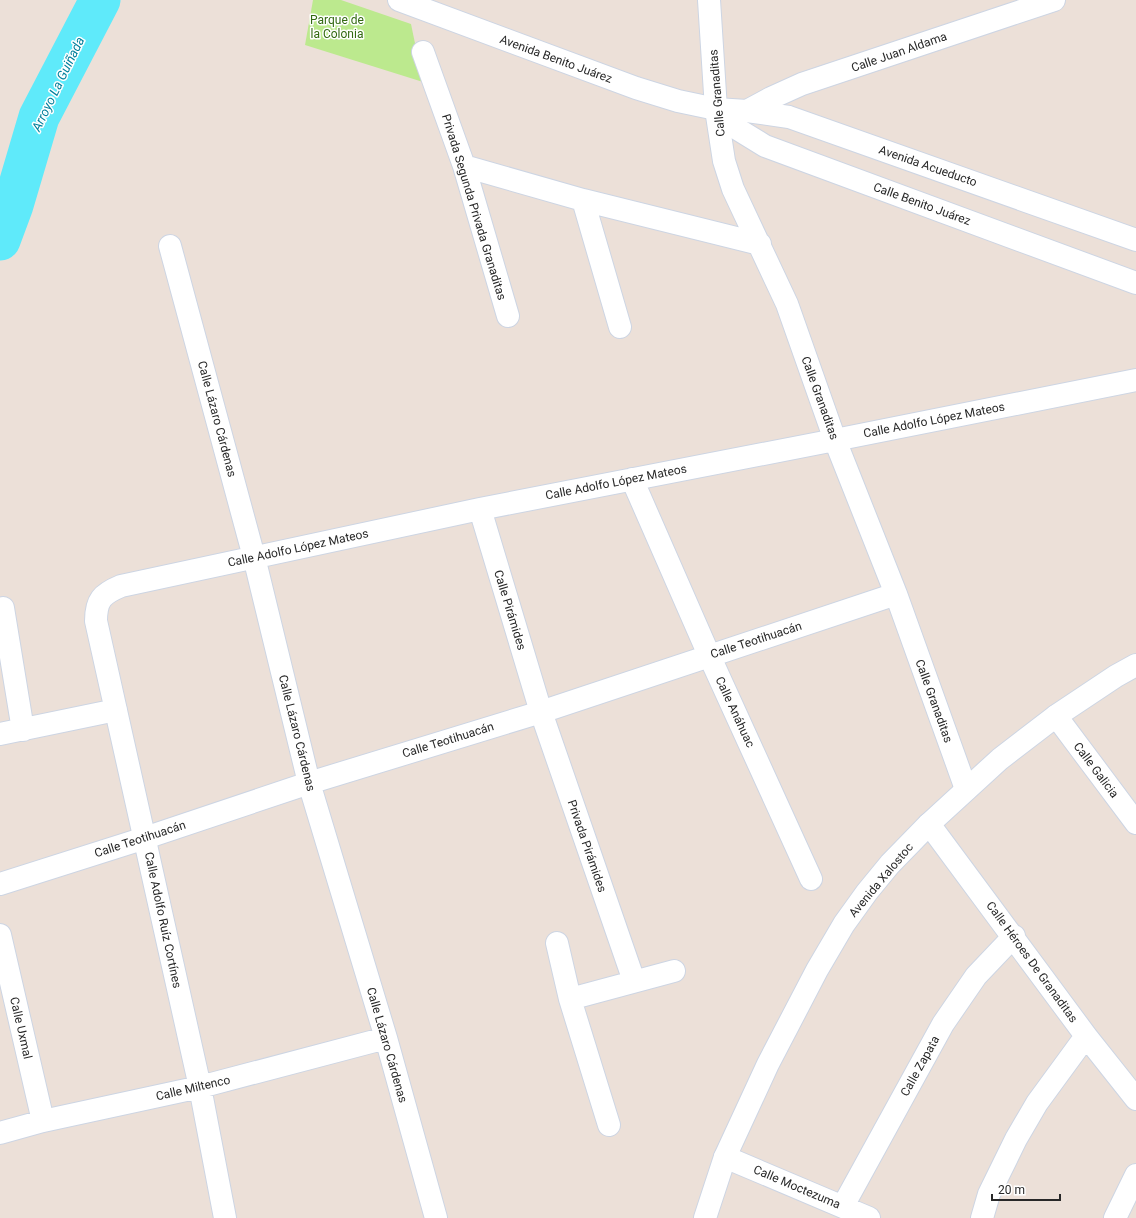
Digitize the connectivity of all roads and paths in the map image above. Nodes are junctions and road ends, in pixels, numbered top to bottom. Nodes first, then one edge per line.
1 (399, 0) edge
2 (709, 0) edge
3 (1054, 0) edge
4 (423, 52) dead end
5 (716, 109) junction
6 (747, 111) junction
7 (464, 166) junction
8 (583, 200) junction
9 (1136, 240) edge
10 (760, 244) junction
11 (170, 246) dead end
12 (1136, 283) edge
13 (508, 316) dead end
14 (620, 327) dead end
15 (1136, 380) edge
16 (835, 440) junction
17 (632, 479) junction
18 (480, 509) junction
19 (254, 557) junction
20 (896, 594) junction
21 (100, 600) joint
22 (3, 608) dead end
23 (709, 656) junction
24 (1136, 665) edge
25 (116, 710) junction
26 (540, 712) junction
27 (1056, 716) junction
28 (23, 730) junction
29 (0, 734) edge
30 (309, 783) junction
31 (966, 789) junction
32 (1136, 823) edge
33 (930, 824) junction
34 (145, 838) junction
35 (811, 879) dead end
36 (0, 884) edge
37 (0, 935) edge
38 (1014, 936) junction
39 (557, 943) dead end
40 (674, 970) dead end
41 (634, 981) junction
42 (570, 998) junction
43 (1086, 1036) junction
44 (386, 1038) junction
45 (200, 1087) junction
46 (1136, 1099) edge
47 (43, 1121) junction
48 (609, 1125) dead end
49 (0, 1133) edge
50 (726, 1157) junction
51 (1136, 1175) edge
52 (843, 1206) junction
53 (225, 1218) edge
54 (436, 1218) edge
55 (705, 1218) edge
56 (869, 1218) edge
57 (982, 1218) edge
58 (1115, 1218) edge

1 - 5 street, Avenida Benito Juárez
2 - 5 street, Calle Granaditas
3 - 6 street, Calle Juan Aldama
4 - 7 street, Privada Segunda Privada Granaditas
5 - 6 street, Avenida Acueducto
5 - 10 street, Calle Granaditas
5 - 12 street, Calle Benito Juárez
6 - 9 street, Avenida Acueducto
7 - 8 street
7 - 13 street, Privada Segunda Privada Granaditas
8 - 10 street
8 - 14 street
10 - 16 street, Calle Granaditas
11 - 19 street, Calle Lázaro Cárdenas
15 - 16 street, Calle Adolfo López Mateos
16 - 17 street, Calle Adolfo López Mateos
16 - 20 street, Calle Granaditas
17 - 18 street, Calle Adolfo López Mateos
17 - 23 street, Calle Anáhuac
18 - 19 street, Calle Adolfo López Mateos
18 - 26 street, Calle Pirámides
19 - 21 street, Calle Adolfo López Mateos
19 - 30 street, Calle Lázaro Cárdenas
20 - 23 street, Calle Teotihuacán
20 - 31 street, Calle Granaditas
21 - 25 street, Calle Adolfo Ruíz Cortínes
22 - 28 street
23 - 26 street, Calle Teotihuacán
23 - 35 street, Calle Anáhuac
24 - 27 street, Avenida Xalostoc
25 - 28 street
25 - 34 street, Calle Adolfo Ruíz Cortínes
26 - 30 street, Calle Teotihuacán
26 - 41 street, Privada Pirámides
27 - 31 street, Avenida Xalostoc
27 - 32 street, Calle Galicia
28 - 29 street
30 - 34 street, Calle Teotihuacán
30 - 44 street, Calle Lázaro Cárdenas
31 - 33 street, Avenida Xalostoc
33 - 38 street, Calle Héroes De Granaditas
33 - 50 street, Avenida Xalostoc
34 - 36 street, Calle Teotihuacán
34 - 45 street, Calle Adolfo Ruíz Cortínes
37 - 47 street, Calle Uxmal
38 - 43 street, Calle Héroes De Granaditas
38 - 52 street, Calle Zapata
39 - 42 street
40 - 41 street
41 - 42 street
42 - 48 street
43 - 46 street, Calle Héroes De Granaditas
43 - 57 street
44 - 45 street, Calle Miltenco
44 - 54 street, Calle Lázaro Cárdenas
45 - 47 street, Calle Miltenco
45 - 53 street, Calle Adolfo Ruíz Cortínes
47 - 49 street, Calle Miltenco
50 - 52 street, Calle Moctezuma
50 - 55 street, Avenida Xalostoc
51 - 58 street
52 - 56 street, Calle Moctezuma

